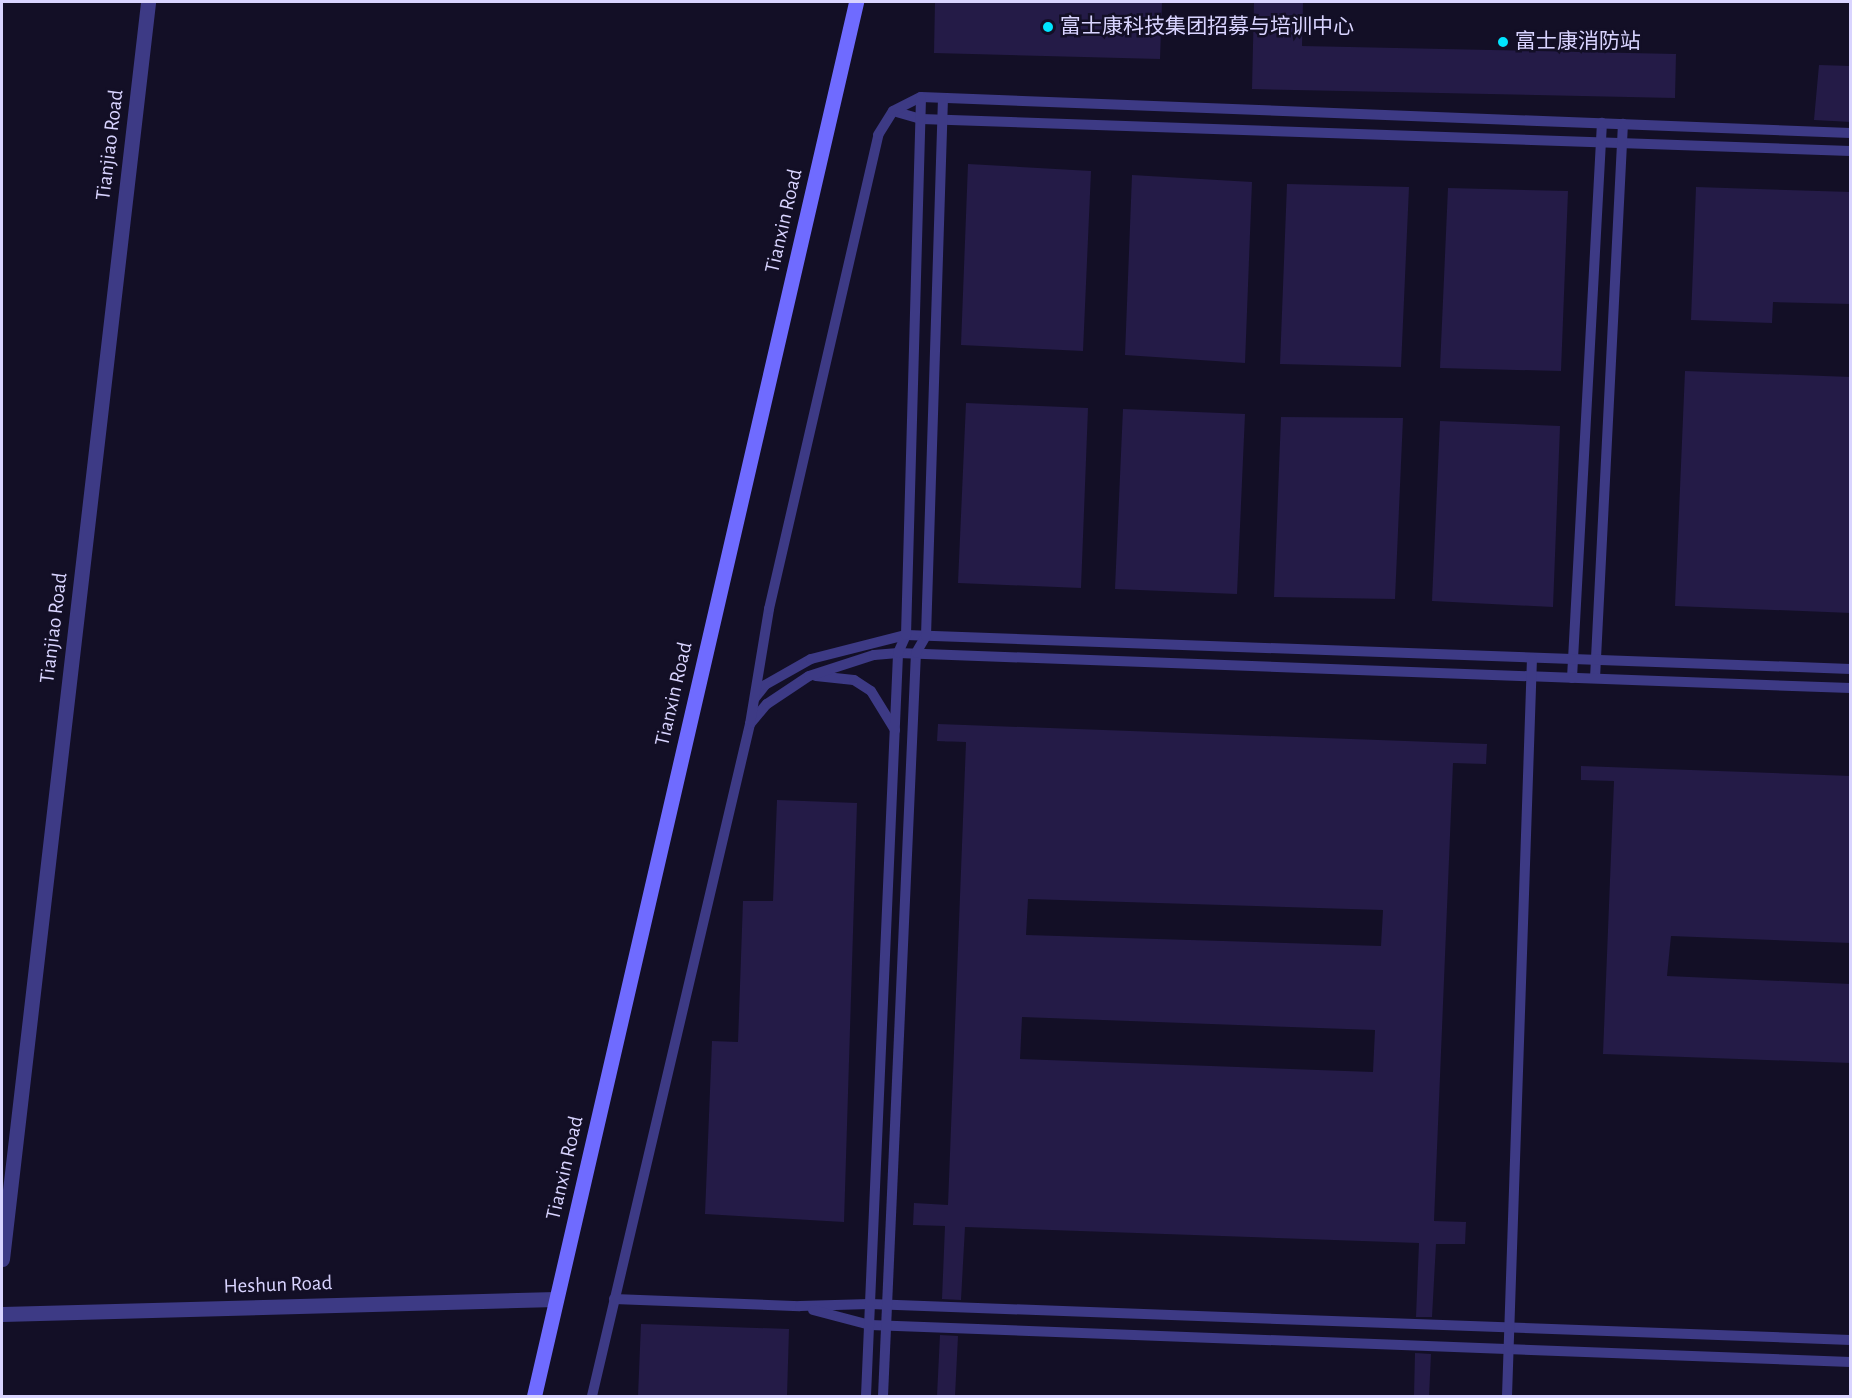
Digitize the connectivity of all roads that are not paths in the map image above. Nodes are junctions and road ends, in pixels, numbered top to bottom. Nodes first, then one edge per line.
1 (148, 2) edge
2 (856, 2) edge
3 (921, 97) junction
4 (943, 98) junction
5 (893, 111) junction
6 (921, 119) junction
7 (941, 120) junction
8 (1602, 123) junction
9 (1623, 124) junction
10 (1851, 133) edge
11 (1601, 143) junction
12 (1623, 143) junction
13 (1851, 152) edge
14 (906, 635) junction
15 (926, 636) junction
16 (898, 653) junction
17 (916, 653) junction
18 (1532, 658) junction
19 (1573, 659) junction
20 (1596, 660) junction
21 (1851, 669) edge
22 (810, 676) junction
23 (1531, 676) junction
24 (1572, 678) junction
25 (1595, 678) junction
26 (1851, 688) edge
27 (750, 724) junction
28 (895, 731) junction
29 (2, 1259) edge
30 (556, 1299) junction
31 (614, 1299) junction
32 (870, 1304) junction
33 (886, 1304) junction
34 (800, 1306) junction
35 (2, 1314) edge
36 (870, 1325) junction
37 (886, 1326) junction
38 (1510, 1328) junction
39 (1851, 1340) edge
40 (1509, 1349) junction
41 (1851, 1362) edge
42 (534, 1396) edge
43 (592, 1396) edge
44 (867, 1396) edge
45 (883, 1396) edge
46 (1508, 1396) edge

1 - 29 street, Tianjiao Road
2 - 30 street, Tianxin Road
3 - 4 lane
3 - 5 lane
3 - 6 lane
4 - 7 lane
4 - 8 lane
5 - 6 lane
5 - 27 lane
6 - 7 lane
6 - 14 lane
7 - 11 lane
7 - 15 lane
8 - 9 lane
8 - 11 lane
9 - 10 lane
9 - 12 lane
11 - 12 lane
11 - 19 lane
12 - 13 lane
12 - 20 lane
14 - 15 lane
14 - 16 lane
14 - 27 lane
15 - 17 lane
15 - 18 lane
16 - 17 lane
16 - 22 lane
16 - 28 lane
17 - 23 lane
17 - 33 lane
18 - 19 lane
18 - 23 lane
19 - 20 lane
19 - 24 lane
20 - 21 lane
20 - 25 lane
22 - 27 lane
22 - 28 lane
23 - 24 lane
23 - 38 lane
24 - 25 lane
25 - 26 lane
27 - 31 lane
28 - 32 lane
30 - 35 street, Heshun Road
30 - 42 street, Tianxin Road
31 - 34 lane
31 - 43 lane
32 - 33 lane
32 - 34 lane
32 - 36 lane
33 - 37 lane
33 - 38 lane
34 - 36 lane
36 - 37 lane
36 - 44 lane
37 - 40 lane
37 - 45 lane
38 - 39 lane
38 - 40 lane
40 - 41 lane
40 - 46 lane

